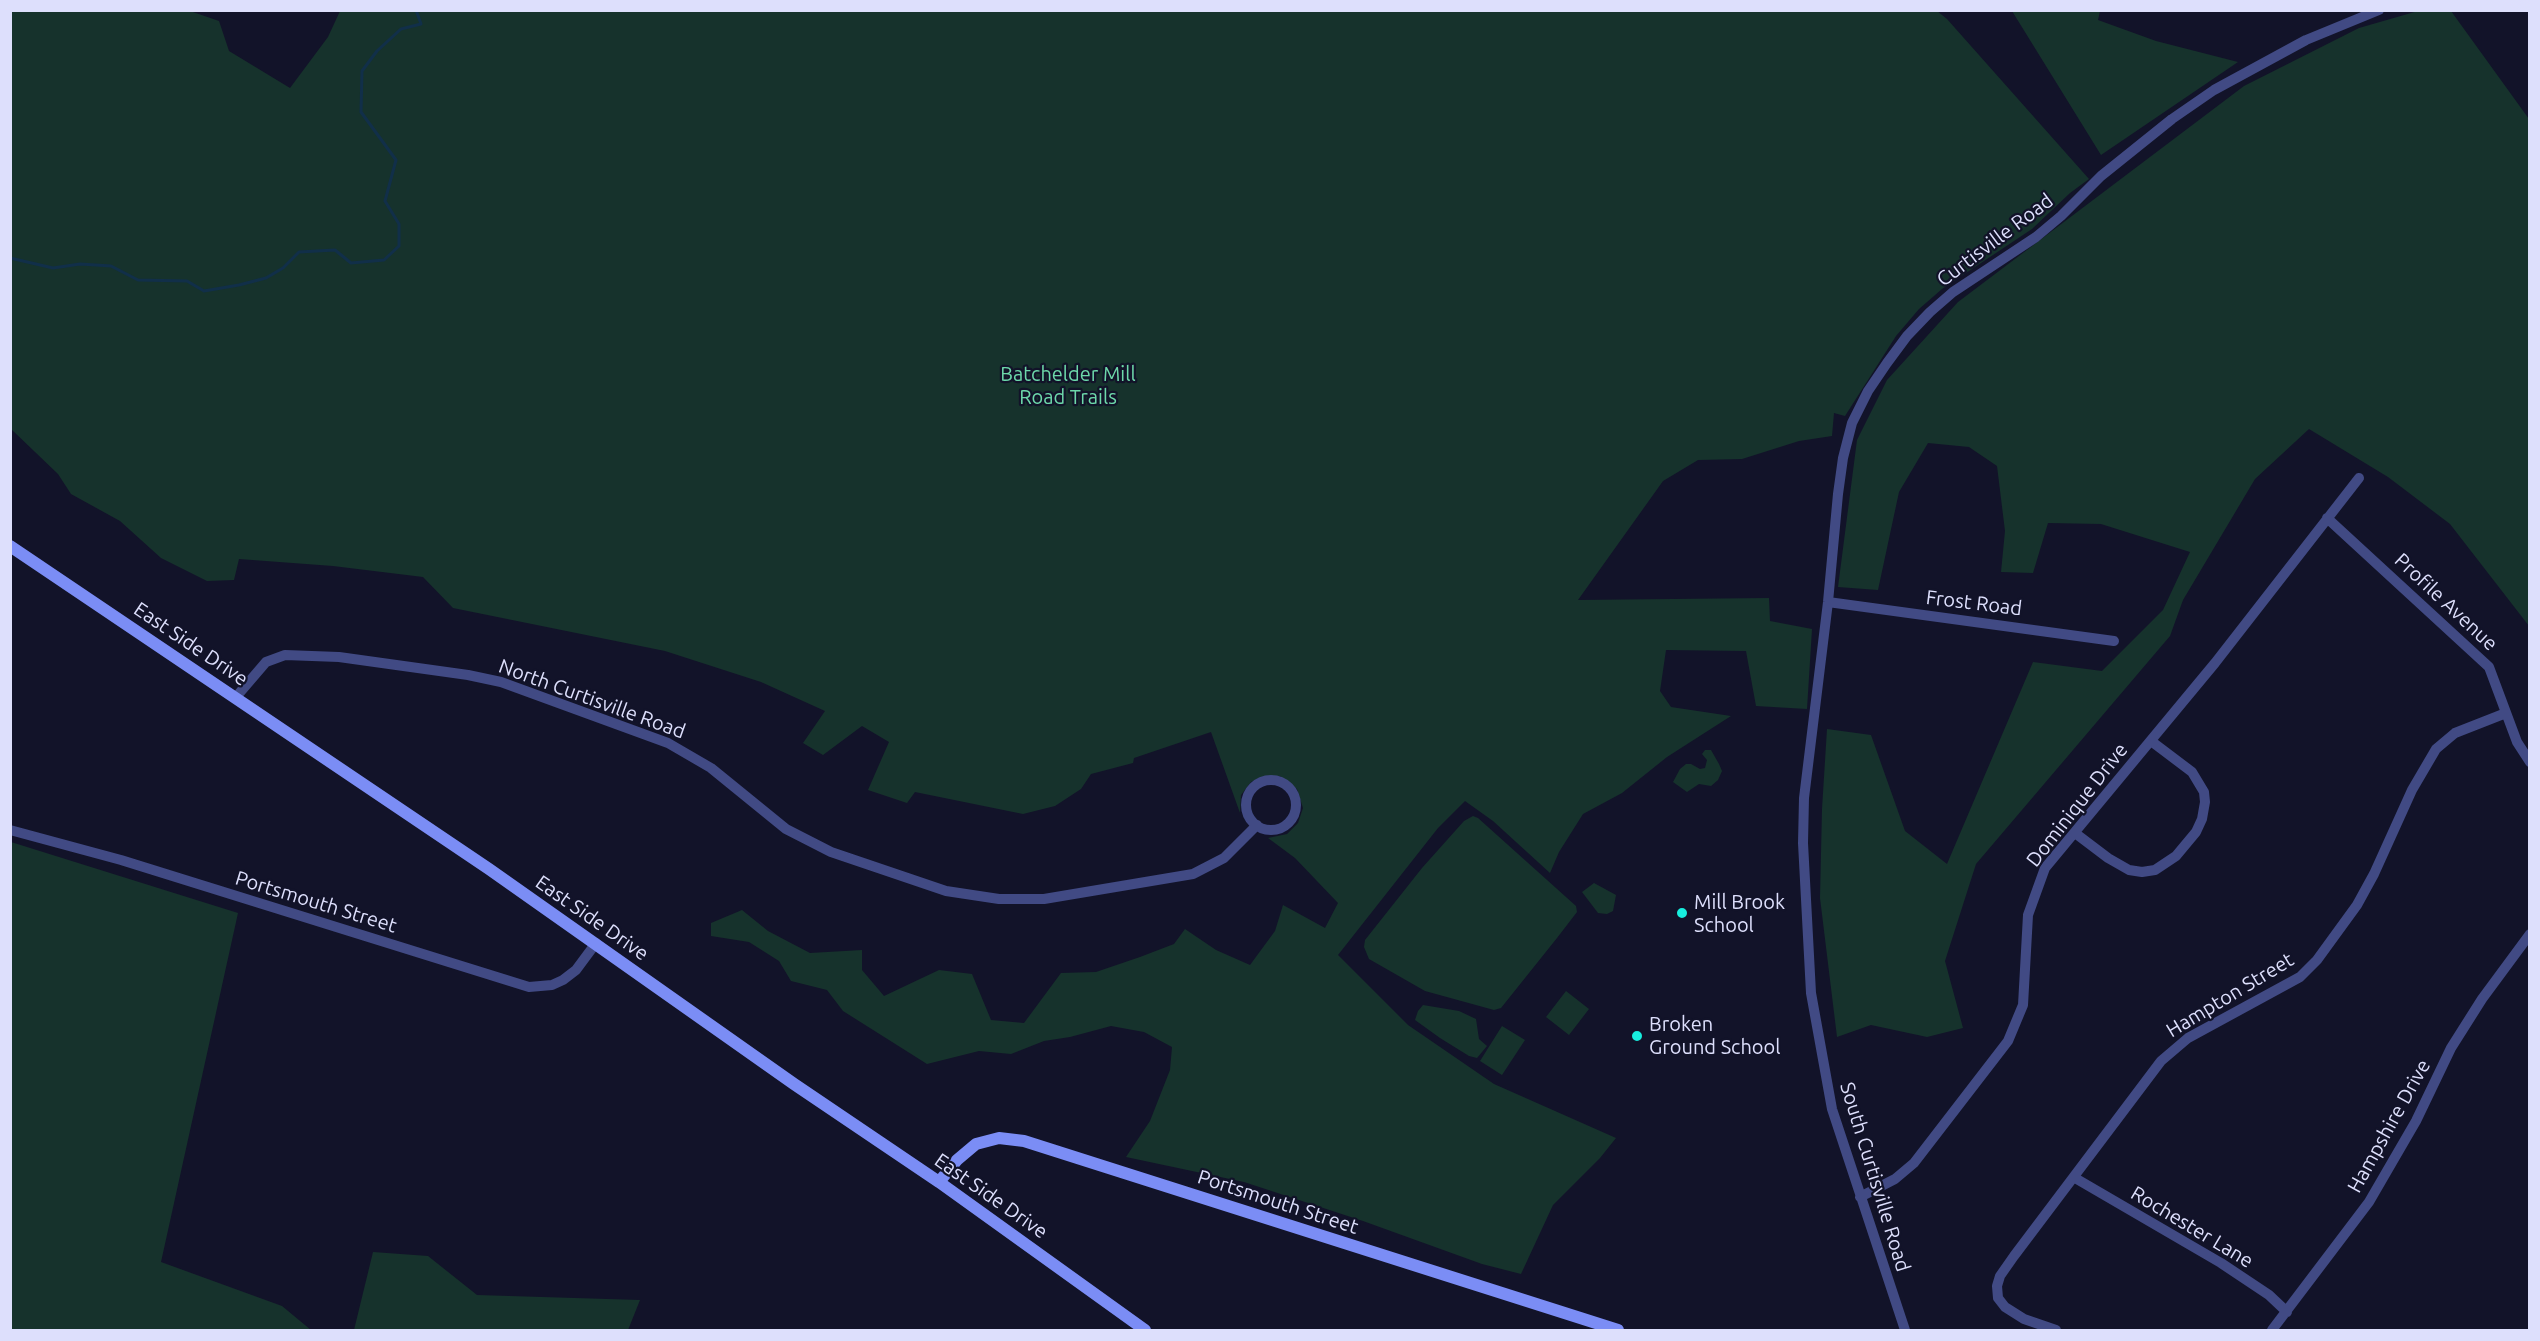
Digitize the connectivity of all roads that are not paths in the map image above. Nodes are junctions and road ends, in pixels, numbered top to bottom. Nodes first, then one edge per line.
1 (2379, 10) edge
2 (2359, 478) dead end
3 (2328, 518) junction
4 (10, 546) edge
5 (1828, 602) junction
6 (2114, 641) dead end
7 (236, 697) junction
8 (2506, 713) junction
9 (2151, 741) junction
10 (2529, 762) edge
11 (1257, 825) junction
12 (10, 830) edge
13 (2075, 833) junction
14 (2529, 934) edge
15 (596, 944) junction
16 (2075, 1178) junction
17 (939, 1182) junction
18 (1860, 1197) junction
19 (2287, 1312) junction
20 (1145, 1330) edge
21 (1618, 1330) edge
22 (1905, 1330) edge
23 (2056, 1330) edge
24 (2272, 1330) edge

1 - 5 street, Curtisville Road
2 - 3 street, Dominique Drive
3 - 8 street, Profile Avenue
3 - 9 street, Dominique Drive
4 - 7 main road, East Side Drive
5 - 6 street, Frost Road
5 - 18 street, South Curtisville Road
7 - 11 street, North Curtisville Road
7 - 15 main road, East Side Drive
8 - 10 street, Profile Avenue
8 - 16 street, Hampton Street
9 - 13 street, Dominique Drive
9 - 13 street
11 - 11 street
12 - 15 street, Portsmouth Street
13 - 18 street, Dominique Drive
14 - 19 street, Hampshire Drive
15 - 17 main road, East Side Drive
16 - 19 street, Rochester Lane
16 - 23 street, Hampton Street
17 - 20 main road, East Side Drive
17 - 21 main road, Portsmouth Street
18 - 22 street, South Curtisville Road
19 - 24 street, Hampshire Drive

